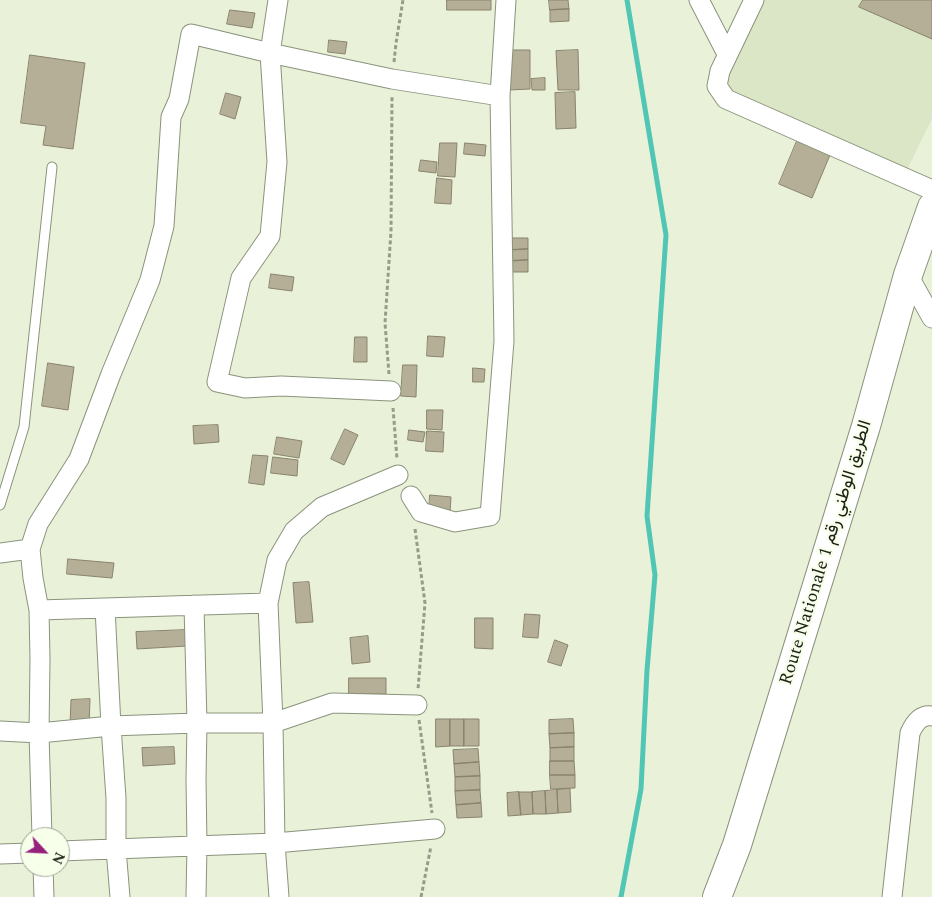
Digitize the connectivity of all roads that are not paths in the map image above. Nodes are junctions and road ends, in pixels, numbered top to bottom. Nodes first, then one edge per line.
1 (278, 0) edge
2 (506, 0) edge
3 (700, 0) edge
4 (754, 0) edge
5 (270, 53) junction
6 (727, 54) junction
7 (500, 96) junction
8 (52, 167) dead end
9 (932, 190) edge
10 (932, 207) edge
11 (908, 275) junction
12 (932, 318) edge
13 (391, 391) road end
14 (398, 475) road end
15 (411, 496) road end
16 (0, 505) edge
17 (30, 549) junction
18 (0, 553) edge
19 (268, 603) junction
20 (194, 605) junction
21 (105, 608) junction
22 (39, 610) junction
23 (417, 705) road end
24 (932, 716) edge
25 (197, 723) junction
26 (273, 723) junction
27 (110, 726) junction
28 (0, 731) edge
29 (39, 733) junction
30 (42, 827) edge
31 (435, 829) road end
32 (275, 843) junction
33 (197, 846) junction
34 (116, 849) junction
35 (70, 851) edge
36 (20, 853) edge
37 (0, 854) edge
38 (43, 877) edge
39 (44, 897) edge
40 (120, 897) edge
41 (196, 897) edge
42 (279, 897) edge
43 (717, 897) edge
44 (892, 897) edge

1 - 5 street
2 - 7 street
3 - 6 street
4 - 6 street
5 - 7 street
5 - 13 street
5 - 17 street
6 - 9 street
7 - 15 street
8 - 16 lane
10 - 11 highway, Route Nationale الطريق الوطني رقم 1
11 - 12 street
11 - 43 highway, Route Nationale الطريق الوطني رقم 1
14 - 19 street
17 - 18 street
17 - 22 street
19 - 20 street
19 - 26 street
20 - 21 street
20 - 25 street
21 - 22 street
21 - 27 street
22 - 29 street
23 - 26 street
24 - 44 street
25 - 26 street
25 - 27 street
25 - 33 street
26 - 32 street
27 - 29 street
27 - 34 street
28 - 29 street
29 - 30 street
31 - 32 street
32 - 33 street
32 - 42 street
33 - 34 street
33 - 41 street
34 - 35 street
34 - 40 street
36 - 37 street
38 - 39 street

